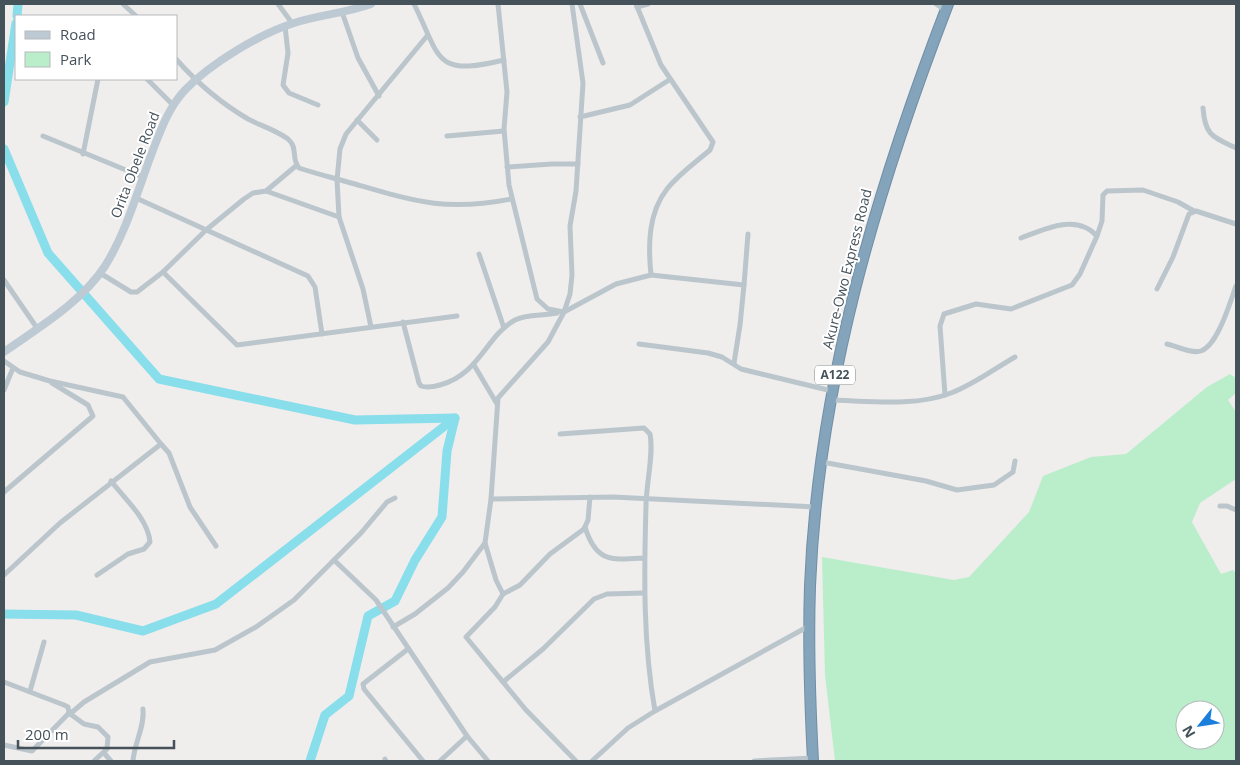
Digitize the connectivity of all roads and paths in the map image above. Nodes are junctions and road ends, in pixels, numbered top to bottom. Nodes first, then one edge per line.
1 (123, 4) edge
2 (278, 4) edge
3 (371, 4) edge
4 (414, 4) edge
5 (498, 4) edge
6 (572, 4) edge
7 (580, 4) edge
8 (648, 4) edge
9 (936, 4) edge
10 (636, 6) edge
11 (947, 7) edge
12 (342, 12) junction
13 (135, 15) edge
14 (288, 25) junction
15 (427, 36) junction
16 (504, 60) junction
17 (178, 62) edge
18 (603, 63) dead end
19 (98, 80) edge
20 (148, 80) edge
21 (669, 80) junction
22 (195, 81) junction
23 (379, 96) junction
24 (173, 104) junction
25 (318, 105) dead end
26 (1204, 108) dead end
27 (580, 117) junction
28 (357, 120) junction
29 (504, 131) junction
30 (42, 136) dead end
31 (446, 136) dead end
32 (377, 140) dead end
33 (1236, 148) edge
34 (83, 154) junction
35 (578, 164) junction
36 (297, 165) junction
37 (508, 167) junction
38 (143, 177) junction
39 (337, 180) junction
40 (266, 191) junction
41 (136, 198) junction
42 (511, 199) junction
43 (1194, 211) junction
44 (339, 217) junction
45 (1236, 224) edge
46 (206, 230) junction
47 (748, 234) dead end
48 (1097, 236) junction
49 (1022, 238) dead end
50 (479, 254) dead end
51 (100, 272) junction
52 (163, 272) junction
53 (651, 275) junction
54 (4, 280) edge
55 (744, 285) junction
56 (1236, 286) edge
57 (1157, 289) dead end
58 (561, 312) junction
59 (457, 316) dead end
60 (403, 322) junction
61 (371, 327) junction
62 (38, 328) junction
63 (504, 328) junction
64 (322, 334) junction
65 (639, 344) dead end
66 (1167, 344) dead end
67 (4, 352) edge
68 (1015, 357) dead end
69 (4, 361) edge
70 (734, 363) junction
71 (474, 365) junction
72 (13, 368) junction
73 (50, 381) junction
74 (4, 390) edge
75 (832, 395) junction
76 (945, 395) junction
77 (497, 404) junction
78 (560, 434) dead end
79 (161, 444) junction
80 (1015, 461) dead end
81 (822, 462) junction
82 (111, 481) junction
83 (4, 492) edge
84 (590, 496) junction
85 (395, 498) dead end
86 (491, 499) junction
87 (646, 499) junction
88 (1220, 506) dead end
89 (816, 507) junction
90 (1236, 510) edge
91 (585, 527) junction
92 (485, 543) junction
93 (216, 546) dead end
94 (644, 558) junction
95 (334, 560) junction
96 (4, 574) edge
97 (97, 575) dead end
98 (644, 593) junction
99 (503, 594) junction
100 (810, 626) junction
101 (393, 627) junction
102 (44, 642) dead end
103 (408, 649) junction
104 (4, 682) edge
105 (503, 682) junction
106 (30, 691) junction
107 (144, 709) dead end
108 (655, 711) junction
109 (70, 714) junction
110 (467, 736) junction
111 (4, 745) edge
112 (104, 753) junction
113 (813, 760) edge
114 (94, 761) edge
115 (111, 761) edge
116 (133, 761) edge
117 (423, 761) edge
118 (440, 761) edge
119 (488, 761) edge
120 (576, 761) edge
121 (592, 761) edge
122 (754, 761) edge

1 - 13 street
2 - 14 street
3 - 12 main road, Orita Obele Road
4 - 15 street
5 - 16 street
6 - 27 street
7 - 18 street
8 - 10 street
9 - 11 street
10 - 21 street
11 - 75 highway, Akure-Owo Express Road / A122
12 - 14 main road, Orita Obele Road
12 - 23 street
14 - 22 main road, Orita Obele Road
14 - 25 street
15 - 16 street
15 - 23 street
16 - 29 street
17 - 22 street
19 - 34 street
20 - 24 street
21 - 27 street
21 - 53 street
22 - 24 main road, Orita Obele Road
22 - 36 street
23 - 28 street
24 - 38 main road, Orita Obele Road
26 - 33 street
27 - 35 street
28 - 32 street
28 - 39 street
29 - 31 street
29 - 37 street
30 - 34 street
34 - 38 street
35 - 37 street
35 - 58 street
36 - 39 street
36 - 40 street
37 - 42 street
38 - 41 main road, Orita Obele Road
39 - 42 street
39 - 44 street
40 - 44 street
40 - 46 street
41 - 46 street
41 - 51 main road, Orita Obele Road
42 - 58 street
43 - 45 street
43 - 48 street
43 - 57 street
44 - 61 street
46 - 52 street
46 - 64 street
47 - 55 street
48 - 49 street
48 - 76 street
50 - 63 street
51 - 52 street
51 - 62 main road, Orita Obele Road
52 - 64 street
53 - 55 street
53 - 58 street
54 - 62 street
55 - 70 street
56 - 66 street
58 - 63 street
58 - 77 street
59 - 60 street
60 - 61 street
60 - 71 street
61 - 64 street
62 - 67 main road, Orita Obele Road
63 - 71 street
65 - 70 street
68 - 76 street
69 - 72 street
70 - 75 street
71 - 77 street
72 - 73 street
72 - 74 street
73 - 79 street
73 - 83 street
75 - 76 street
75 - 81 highway, Akure-Owo Express Road / A122
77 - 86 street
78 - 87 street
79 - 82 street
79 - 93 street
80 - 81 street
81 - 89 highway, Akure-Owo Express Road / A122
82 - 96 street
82 - 97 street
84 - 86 street
84 - 87 street
84 - 91 street
85 - 95 street
86 - 92 street
87 - 89 street
87 - 94 street
88 - 90 street
89 - 100 highway, Akure-Owo Express Road / A122
91 - 94 street
91 - 99 street
92 - 99 street
92 - 101 street
94 - 98 street
95 - 101 street
95 - 109 street
98 - 105 street
98 - 108 street
99 - 105 street
100 - 108 street
100 - 113 highway, Akure-Owo Express Road / A122
101 - 103 street
102 - 106 street
103 - 110 street
103 - 117 street
104 - 106 street
105 - 120 street
106 - 109 street
107 - 116 street
108 - 121 street
109 - 111 street
109 - 112 street
110 - 118 street
110 - 119 street
112 - 114 street
112 - 115 street
113 - 122 street

